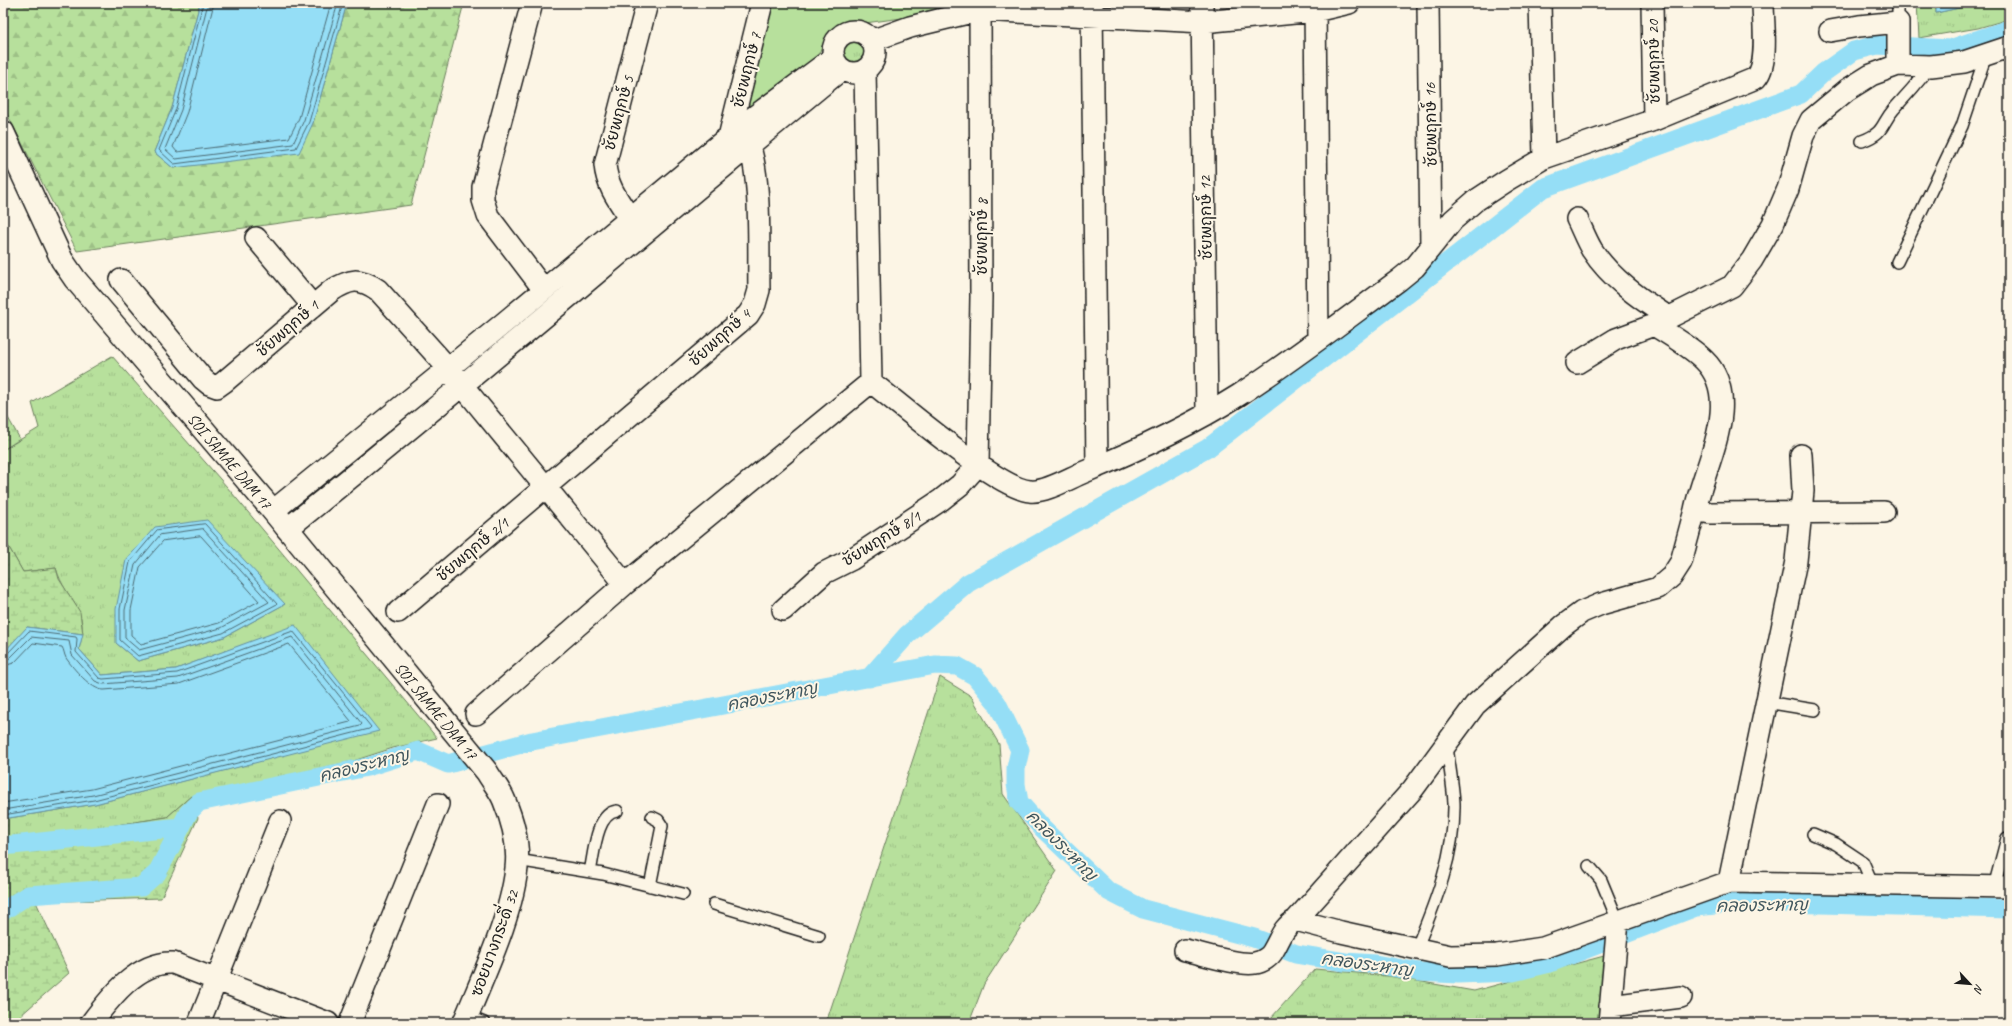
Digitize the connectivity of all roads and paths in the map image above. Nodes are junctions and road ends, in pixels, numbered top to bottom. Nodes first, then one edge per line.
1 (532, 3) edge
2 (648, 3) edge
3 (762, 3) edge
4 (1349, 3) edge
5 (1428, 3) edge
6 (1540, 3) edge
7 (1652, 3) edge
8 (1763, 3) edge
9 (980, 6) edge
10 (1315, 7) edge
11 (1092, 10) edge
12 (1203, 12) edge
13 (1898, 13) edge
14 (1830, 31) dead end
15 (871, 41) junction
16 (2009, 47) edge
17 (1986, 55) junction
18 (838, 63) junction
19 (1898, 65) junction
20 (1931, 66) junction
21 (865, 70) junction
22 (1654, 120) junction
23 (3, 132) edge
24 (740, 136) junction
25 (1862, 141) dead end
26 (1544, 158) junction
27 (630, 218) junction
28 (1577, 219) dead end
29 (256, 238) dead end
30 (1431, 247) junction
31 (590, 252) junction
32 (1897, 262) dead end
33 (604, 269) junction
34 (121, 280) dead end
35 (544, 290) junction
36 (312, 306) junction
37 (1661, 321) junction
38 (499, 327) junction
39 (1318, 339) junction
40 (512, 343) junction
41 (1577, 363) dead end
42 (448, 368) junction
43 (871, 382) junction
44 (462, 386) junction
45 (1207, 414) junction
46 (383, 422) junction
47 (398, 440) junction
48 (1801, 456) dead end
49 (978, 465) junction
50 (1097, 467) junction
51 (546, 487) junction
52 (1695, 510) junction
53 (273, 511) junction
54 (1884, 512) dead end
55 (1801, 513) junction
56 (287, 530) junction
57 (625, 584) junction
58 (783, 610) dead end
59 (398, 612) dead end
60 (1766, 702) junction
61 (1815, 710) dead end
62 (476, 714) dead end
63 (1446, 743) junction
64 (486, 772) joint
65 (438, 804) dead end
66 (617, 811) dead end
67 (652, 817) dead end
68 (280, 821) dead end
69 (1814, 834) dead end
70 (2007, 838) dead end
71 (518, 860) junction
72 (1588, 866) dead end
73 (590, 872) junction
74 (1729, 882) junction
75 (1873, 885) junction
76 (650, 886) junction
77 (2002, 887) edge
78 (683, 894) dead end
79 (714, 904) dead end
80 (1290, 925) junction
81 (1618, 933) junction
82 (819, 936) dead end
83 (1417, 948) junction
84 (1185, 950) dead end
85 (216, 980) junction
86 (1681, 997) dead end
87 (1610, 1014) edge
88 (472, 1021) edge
89 (90, 1023) edge
90 (200, 1023) edge
91 (328, 1023) edge
92 (350, 1023) edge

1 - 35 street
2 - 27 street, ชัยพฤกษ์ 5
3 - 24 street, ชัยพฤกษ์ 7
4 - 10 street
5 - 30 street, ชัยพฤกษ์ 16
6 - 26 street
7 - 22 street, ชัยพฤกษ์ 20
8 - 22 street
9 - 11 street
9 - 15 street
9 - 49 street, ชัยพฤกษ์ 8
10 - 12 street
10 - 39 street
11 - 12 street
11 - 50 street
12 - 45 street, ชัยพฤกษ์ 12
13 - 14 street
13 - 19 street
15 - 18 street
15 - 21 street
16 - 17 street
17 - 20 street
17 - 32 lane
18 - 21 street
18 - 24 street
19 - 20 street
19 - 37 street
20 - 25 lane
21 - 43 street
22 - 26 street
23 - 53 street, SOI SAMAE DAM 17
24 - 27 street
24 - 33 street
24 - 51 street, ชัยพฤกษ์ 4
26 - 30 street
27 - 31 street
28 - 37 street
29 - 36 street
30 - 39 street
31 - 33 street
31 - 35 street
33 - 40 street
34 - 36 street, ชัยพฤกษ์ 1
35 - 38 street
36 - 42 street, ชัยพฤกษ์ 1
37 - 41 street
37 - 52 street
38 - 40 street
38 - 42 street
39 - 45 street
40 - 44 street
42 - 44 street, ชัยพฤกษ์ 1
42 - 46 street
43 - 49 street
43 - 57 street
44 - 47 street
44 - 51 street, ชัยพฤกษ์ 1
45 - 50 street
46 - 47 street
46 - 53 street
47 - 56 street
48 - 55 street
49 - 50 street
49 - 58 street, ชัยพฤกษ์ 8/1
51 - 57 street, ชัยพฤกษ์ 1
51 - 59 street, ชัยพฤกษ์ 2/1
52 - 55 street
52 - 63 street
53 - 56 street, SOI SAMAE DAM 17
54 - 55 street
55 - 60 street
56 - 64 street, SOI SAMAE DAM 17
57 - 62 street
60 - 61 lane
60 - 74 street
63 - 80 street
63 - 83 lane
64 - 71 street, ซอยบางกระดี่ 32
65 - 92 street
66 - 73 lane
67 - 76 lane
68 - 85 street
69 - 75 lane
70 - 77 lane
71 - 73 lane
71 - 88 street, ซอยบางกระดี่ 32
72 - 81 lane
73 - 76 lane
74 - 75 street
74 - 81 street
75 - 77 street
76 - 78 lane
79 - 82 lane
80 - 83 street
80 - 84 street
81 - 83 street
81 - 87 street
85 - 89 street
85 - 90 street
85 - 91 street
86 - 87 street

